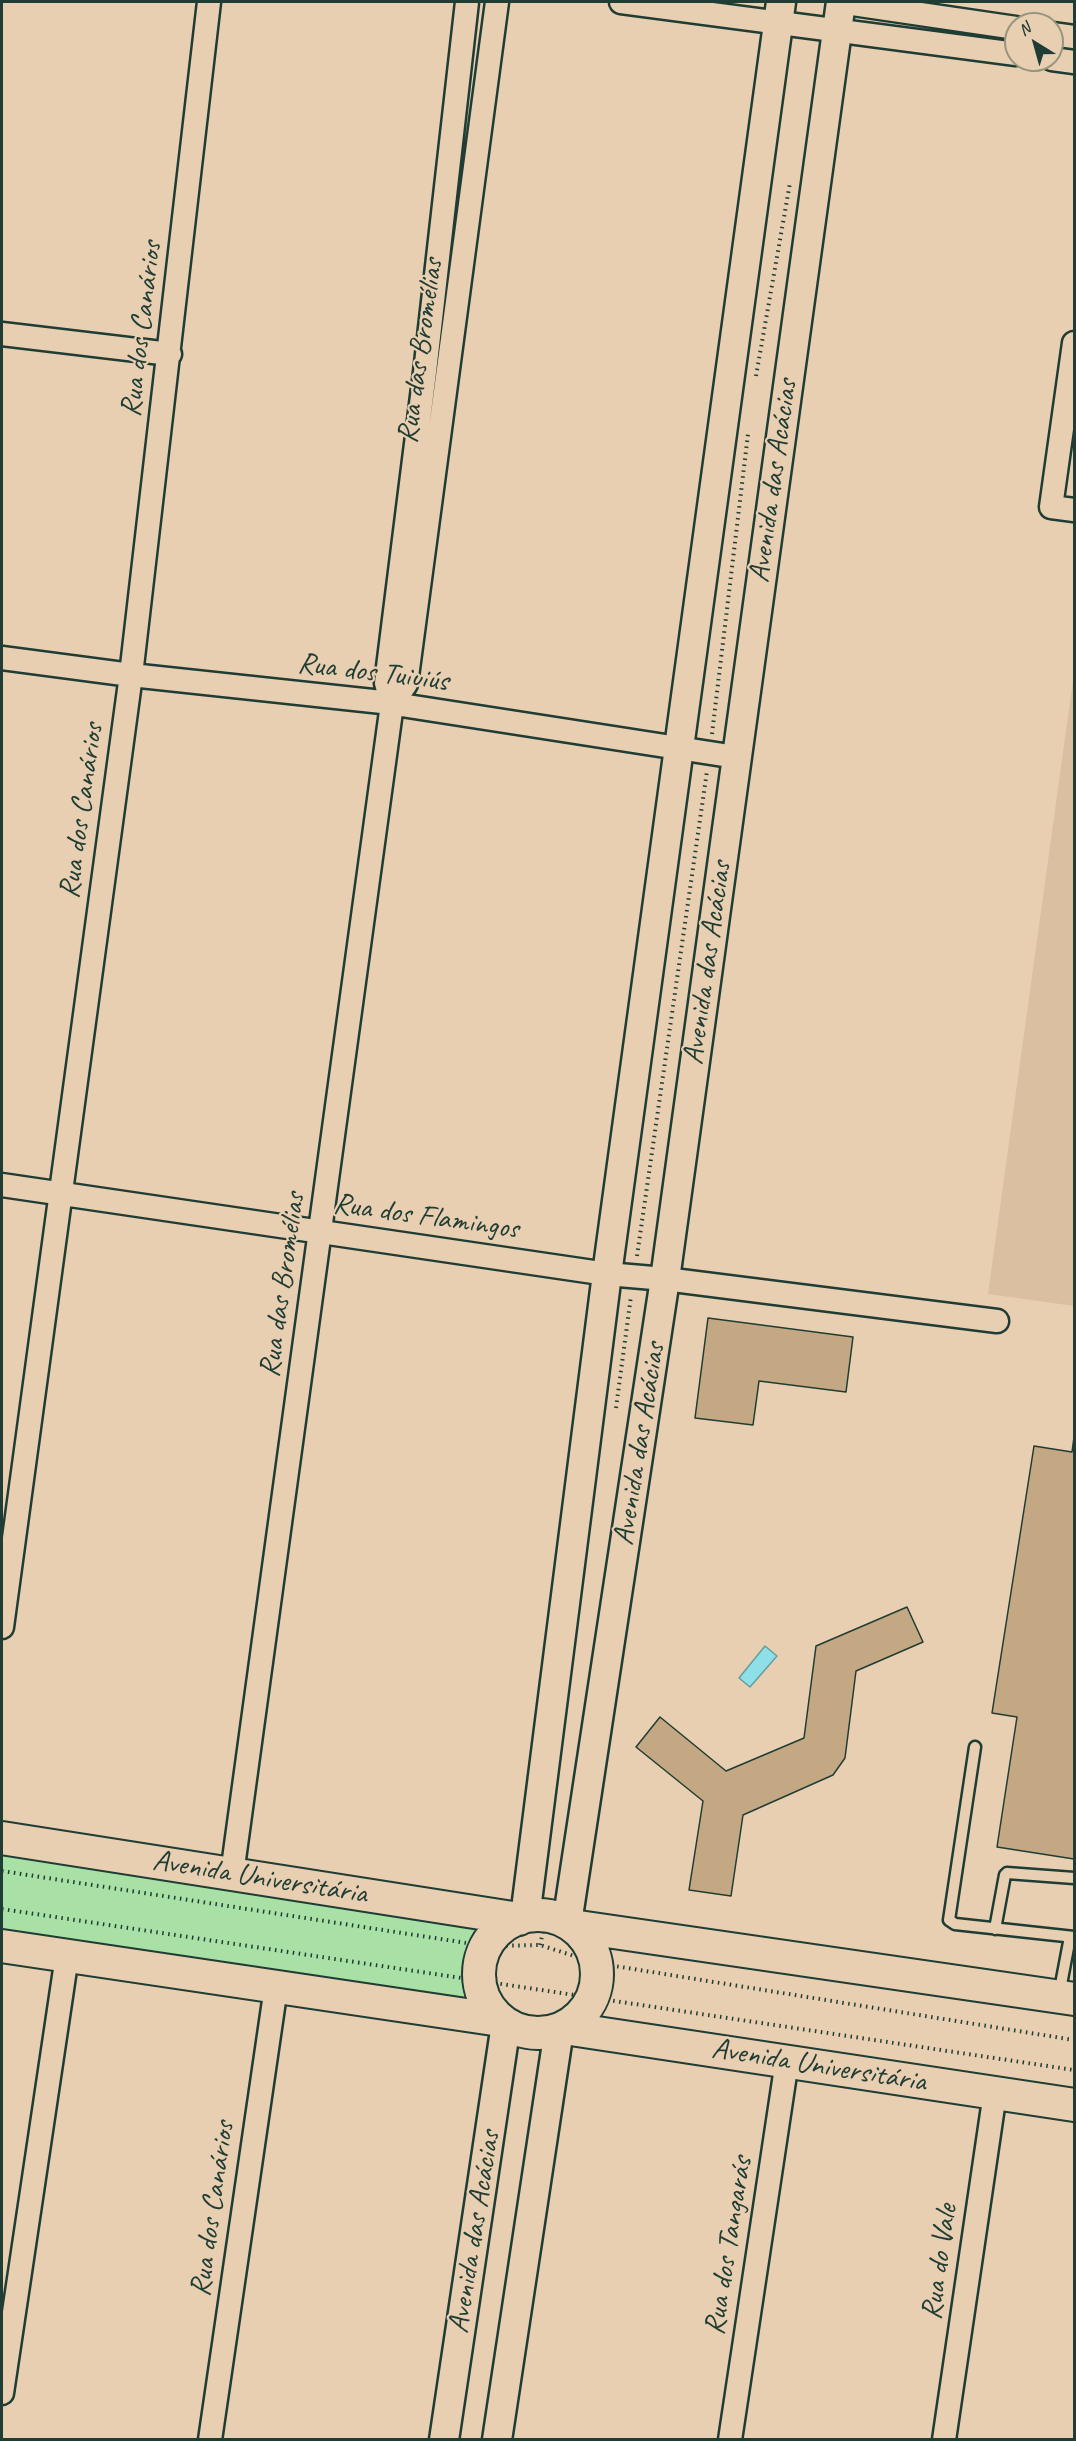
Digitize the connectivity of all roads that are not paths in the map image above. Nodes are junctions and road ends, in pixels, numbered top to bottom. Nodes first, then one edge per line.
1 (209, 2) edge
2 (467, 2) edge
3 (497, 2) edge
4 (621, 2) edge
5 (840, 2) edge
6 (779, 13) edge
7 (1004, 26) edge
8 (836, 32) junction
9 (1004, 53) edge
10 (2, 334) edge
11 (1074, 343) edge
12 (170, 354) junction
13 (1074, 510) edge
14 (2, 658) edge
15 (131, 675) junction
16 (392, 704) junction
17 (680, 750) junction
18 (723, 756) junction
19 (2, 1185) edge
20 (62, 1193) junction
21 (320, 1232) junction
22 (621, 1275) junction
23 (665, 1279) junction
24 (998, 1321) dead end
25 (2, 1627) edge
26 (975, 1747) dead end
27 (2, 1838) edge
28 (232, 1874) junction
29 (1074, 1878) edge
30 (545, 1924) junction
31 (995, 1929) junction
32 (1072, 1937) edge
33 (2, 1946) edge
34 (67, 1956) junction
35 (276, 1987) junction
36 (1067, 1998) edge
37 (503, 2022) junction
38 (561, 2029) junction
39 (787, 2061) junction
40 (995, 2093) junction
41 (1074, 2105) edge
42 (2, 2393) edge
43 (210, 2439) edge
44 (444, 2439) edge
45 (497, 2439) edge
46 (729, 2439) edge
47 (944, 2439) edge

1 - 12 street, Rua dos Canários
2 - 16 street, Rua das Bromélias
3 - 16 street, Rua das Bromélias
4 - 6 street
5 - 7 street
5 - 8 street, Avenida das Acácias
6 - 8 street
6 - 17 street, Avenida das Acácias
8 - 9 street
8 - 18 street, Avenida das Acácias
10 - 12 street
11 - 13 street
12 - 15 street, Rua dos Canários
14 - 15 street, Rua dos Tuiuiús
15 - 16 street, Rua dos Tuiuiús
15 - 20 street, Rua dos Canários
16 - 17 street, Rua dos Tuiuiús
16 - 21 street, Rua das Bromélias
17 - 18 street, Rua dos Tuiuiús
17 - 22 street, Avenida das Acácias
18 - 23 street, Avenida das Acácias
19 - 20 street, Rua dos Flamingos
20 - 21 street, Rua dos Flamingos
20 - 25 street, Rua dos Canários
21 - 22 street, Rua dos Flamingos
21 - 28 street, Rua das Bromélias
22 - 23 street, Rua dos Flamingos
22 - 30 street, Avenida das Acácias
23 - 24 street, Rua dos Flamingos
23 - 30 street, Avenida das Acácias
26 - 31 lane
27 - 28 main road, Avenida Universitária
28 - 30 main road, Avenida Universitária
29 - 31 lane
30 - 36 main road, Avenida Universitária
30 - 37 main road
30 - 38 main road
31 - 32 lane
32 - 36 lane
33 - 34 main road
34 - 35 main road
34 - 42 street
35 - 37 main road
35 - 43 street, Rua dos Canários
37 - 38 main road, Avenida Universitária
37 - 44 street, Avenida das Acácias
38 - 39 main road, Avenida Universitária
38 - 45 street, Avenida das Acácias
39 - 40 main road, Avenida Universitária
39 - 46 street, Rua dos Tangarás
40 - 41 main road, Avenida Universitária
40 - 47 street, Rua do Vale

